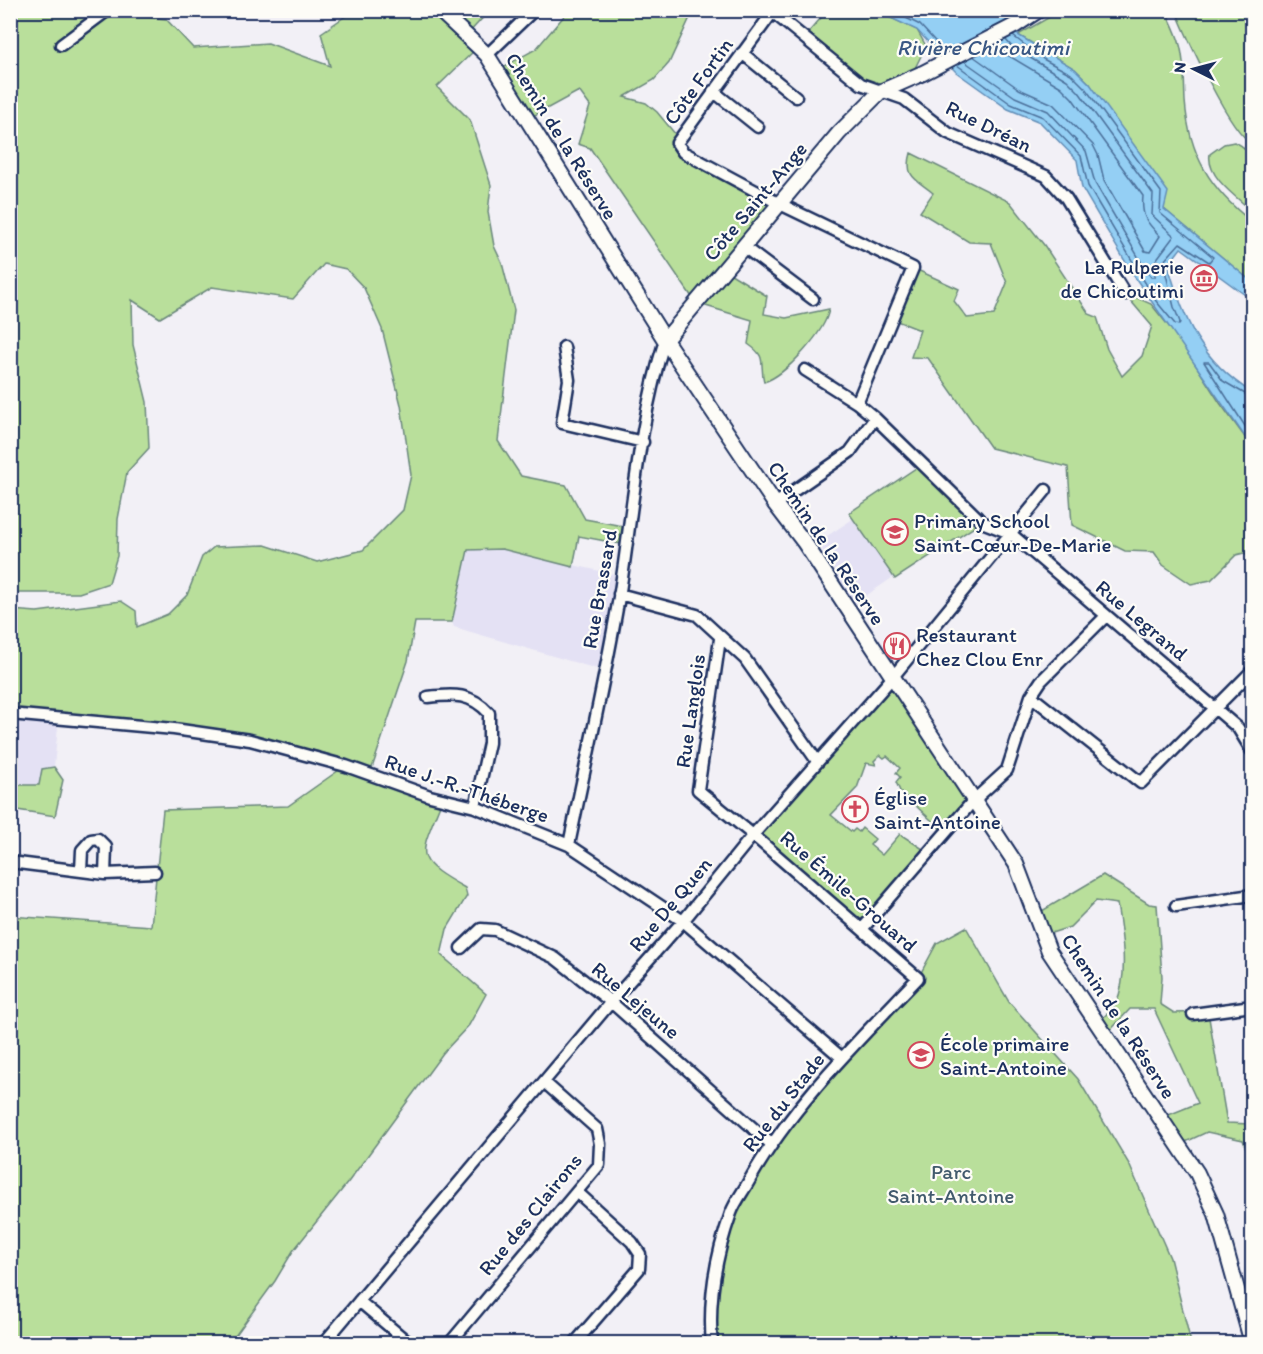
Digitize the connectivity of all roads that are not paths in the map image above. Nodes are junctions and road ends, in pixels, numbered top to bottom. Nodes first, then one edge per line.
1 (108, 10) edge
2 (439, 10) edge
3 (534, 10) edge
4 (1039, 10) edge
5 (771, 12) edge
6 (61, 45) dead end
7 (742, 53) junction
8 (487, 55) junction
9 (713, 91) junction
10 (880, 92) junction
11 (796, 97) dead end
12 (758, 127) dead end
13 (780, 204) junction
14 (744, 247) junction
15 (1125, 294) dead end
16 (813, 299) dead end
17 (665, 340) junction
18 (564, 347) dead end
19 (805, 370) dead end
20 (857, 403) junction
21 (875, 418) junction
22 (643, 442) junction
23 (1046, 490) dead end
24 (775, 504) junction
25 (1010, 533) junction
26 (619, 594) junction
27 (1106, 615) junction
28 (720, 639) junction
29 (1252, 671) edge
30 (892, 678) junction
31 (1031, 696) junction
32 (428, 697) dead end
33 (1215, 708) junction
34 (10, 714) edge
35 (1252, 751) edge
36 (817, 761) junction
37 (973, 801) junction
38 (475, 807) junction
39 (753, 835) junction
40 (569, 846) junction
41 (10, 861) edge
42 (81, 871) junction
43 (155, 872) dead end
44 (105, 874) junction
45 (1252, 895) edge
46 (1176, 906) dead end
47 (683, 921) junction
48 (863, 928) junction
49 (461, 948) dead end
50 (918, 978) joint
51 (611, 1002) junction
52 (1252, 1006) edge
53 (1192, 1014) dead end
54 (842, 1058) junction
55 (544, 1082) junction
56 (771, 1144) junction
57 (577, 1192) junction
58 (359, 1301) junction
59 (1252, 1343) edge
60 (323, 1344) edge
61 (410, 1344) edge
62 (449, 1344) edge
63 (574, 1344) edge
64 (712, 1344) edge

1 - 6 street
2 - 8 street, Chemin de la Réserve
3 - 8 street
4 - 10 street
5 - 7 street, Côte Fortin
5 - 10 street, Rue Dréan
7 - 9 street, Côte Fortin
7 - 11 street
8 - 17 street, Chemin de la Réserve
9 - 12 street
9 - 13 street, Côte Fortin
10 - 13 street, Côte Saint-Ange
10 - 15 street, Rue Dréan
13 - 14 street, Côte Saint-Ange
13 - 20 street
14 - 16 street
14 - 17 street, Côte Saint-Ange
17 - 22 street, Rue Brassard
17 - 24 street, Chemin de la Réserve
18 - 22 street
19 - 20 street, Rue Legrand
20 - 21 street, Rue Legrand
21 - 24 street
21 - 25 street, Rue Legrand
22 - 26 street, Rue Brassard
23 - 25 street, Rue De Quen
24 - 30 street, Chemin de la Réserve
25 - 27 street, Rue Legrand
25 - 30 street, Rue De Quen
26 - 28 street
26 - 40 street, Rue Brassard
27 - 31 street
27 - 33 street, Rue Legrand
28 - 36 street
28 - 39 street, Rue Langlois
29 - 33 street
30 - 36 street, Rue De Quen
30 - 37 street, Chemin de la Réserve
31 - 33 street
31 - 37 street
32 - 38 street
33 - 35 street, Rue Legrand
34 - 38 street, Rue J.-R.-Théberge
36 - 39 street, Rue De Quen
37 - 48 street
37 - 59 street, Chemin de la Réserve
38 - 40 street, Rue J.-R.-Théberge
39 - 47 street, Rue De Quen
39 - 48 street, Rue Émile-Grouard
40 - 47 street, Rue J.-R.-Théberge
41 - 42 street
42 - 44 street
42 - 44 street
43 - 44 street
45 - 46 street
47 - 51 street, Rue De Quen
47 - 54 street, Rue J.-R.-Théberge
48 - 50 street, Rue Émile-Grouard
49 - 51 street, Rue Lejeune
50 - 54 street, Rue du Stade
51 - 55 street, Rue De Quen
51 - 56 street, Rue Lejeune
52 - 53 street
54 - 56 street, Rue du Stade
55 - 57 street, Rue des Clairons
55 - 58 street, Rue De Quen
56 - 64 street, Rue du Stade
57 - 62 street, Rue des Clairons
57 - 63 street
58 - 60 street, Rue De Quen
58 - 61 street

